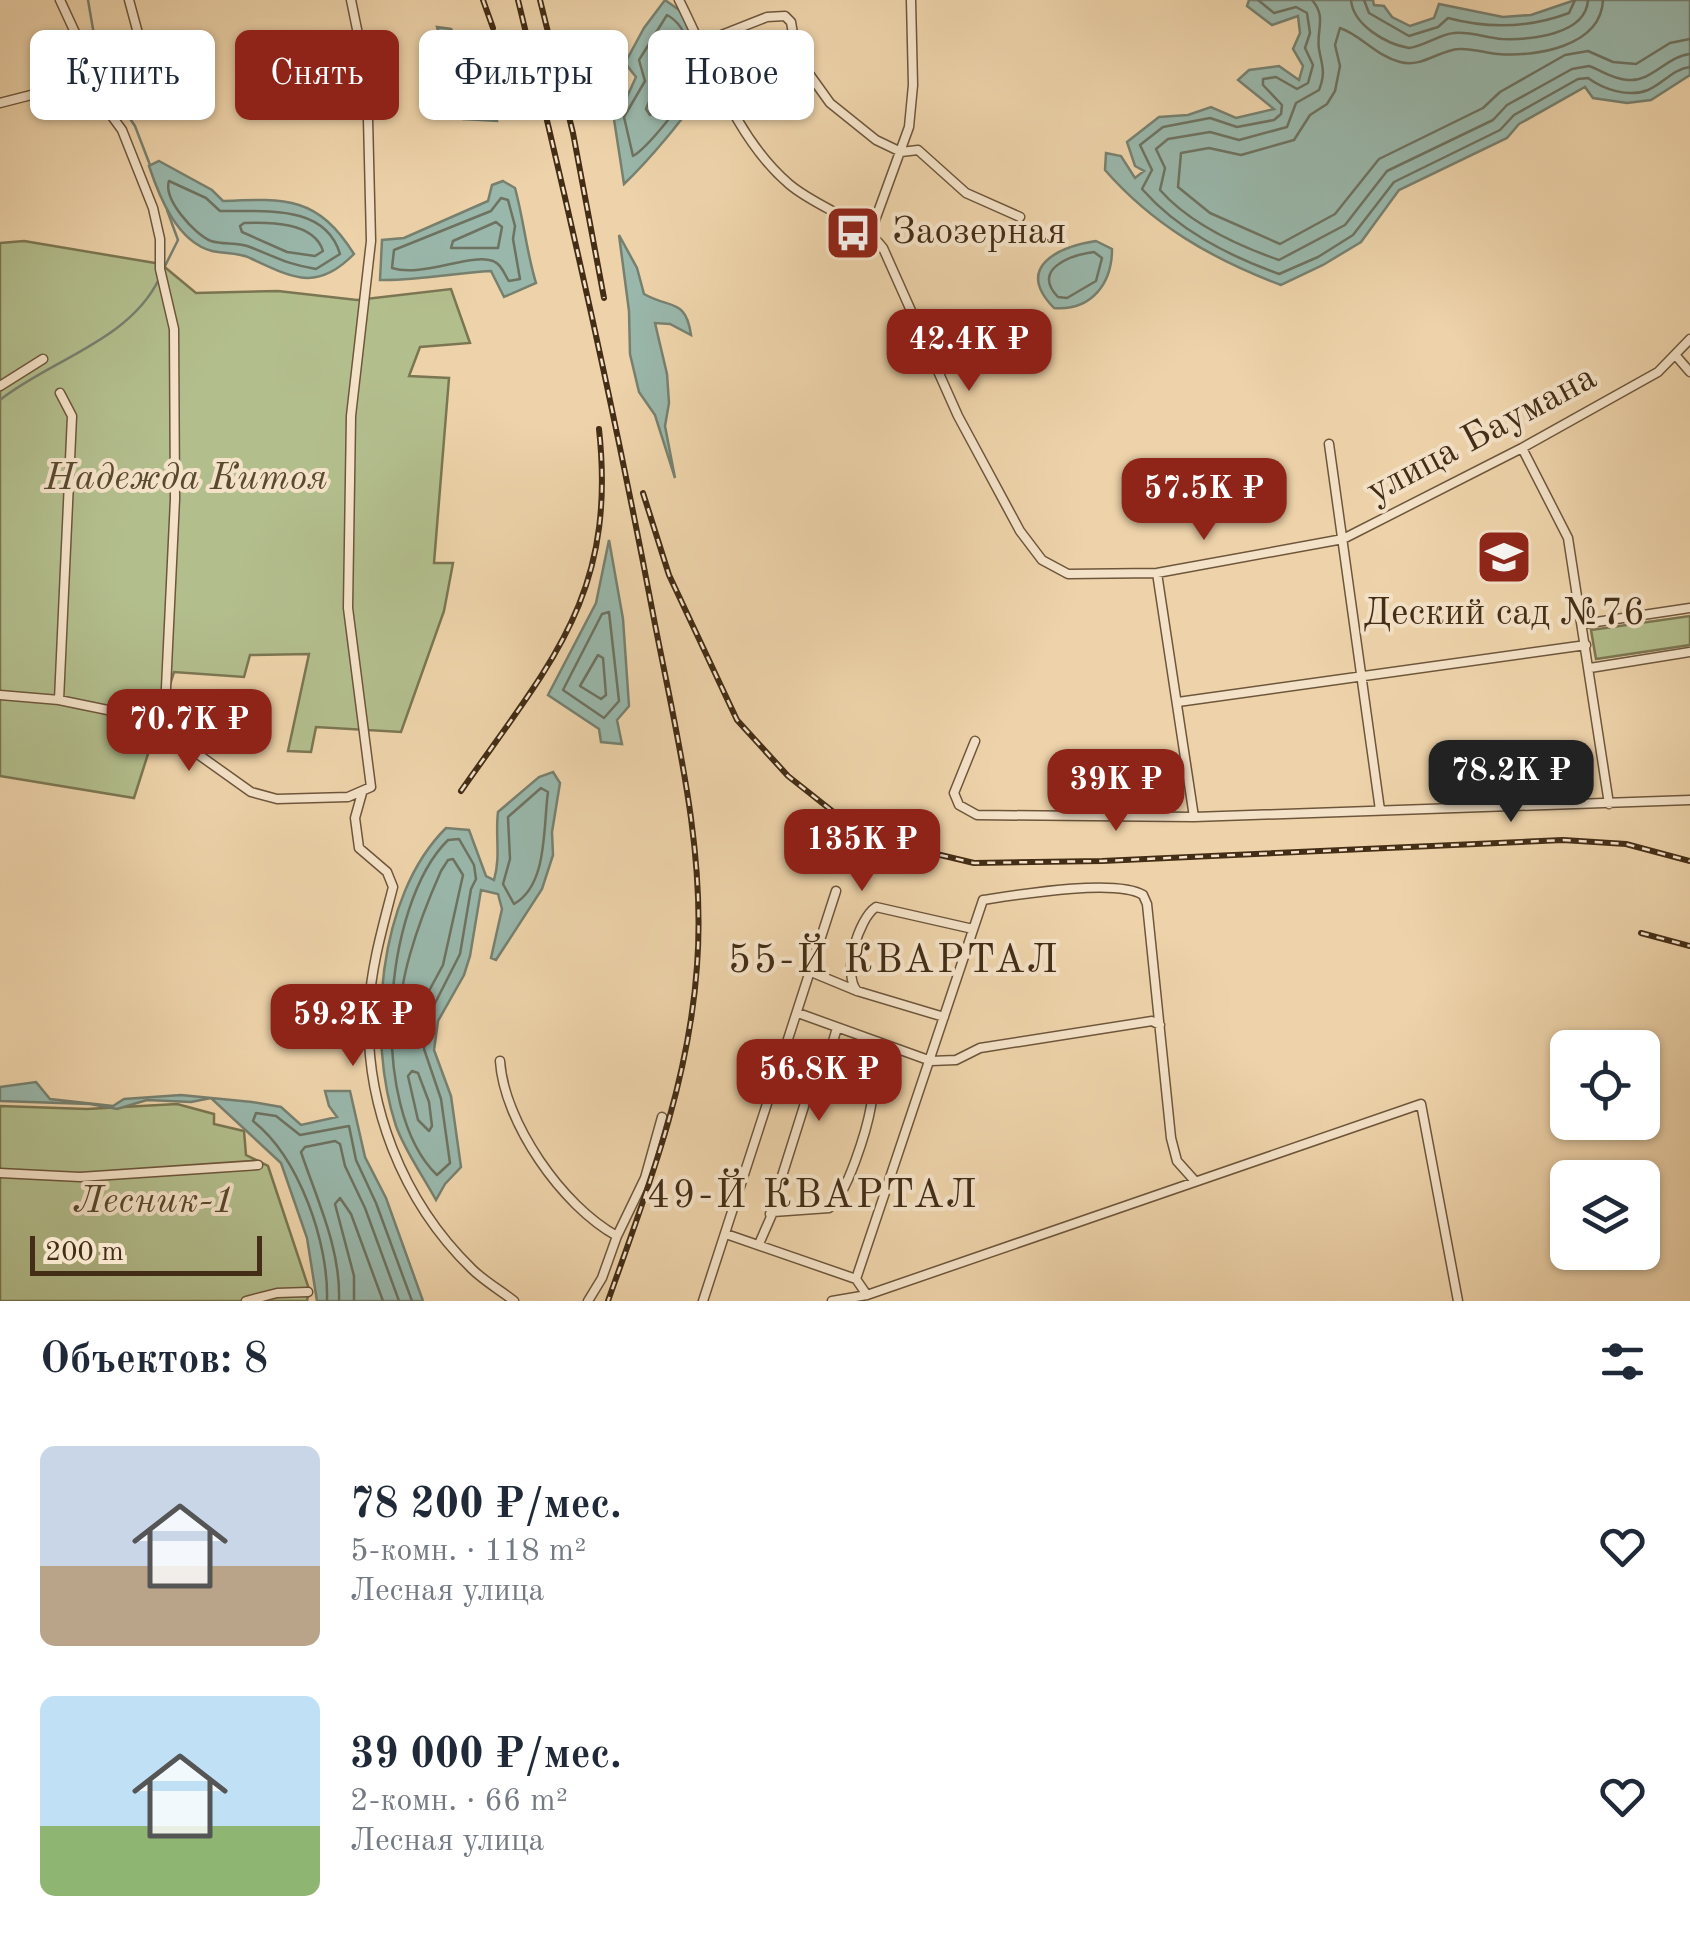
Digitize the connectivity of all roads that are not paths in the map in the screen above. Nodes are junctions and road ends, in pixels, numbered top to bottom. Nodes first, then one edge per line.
1 (60, 0) edge
2 (129, 0) edge
3 (351, 0) edge
4 (679, 0) edge
5 (911, 0) edge
6 (74, 30) edge
7 (137, 30) edge
8 (694, 30) edge
9 (734, 30) edge
10 (792, 30) edge
11 (814, 85) edge
12 (30, 96) edge
13 (0, 103) edge
14 (114, 120) edge
15 (739, 120) edge
16 (901, 152) junction
17 (1020, 217) dead end
18 (870, 234) junction
19 (1690, 339) edge
20 (1677, 357) junction
21 (42, 359) dead end
22 (1690, 372) edge
23 (0, 386) edge
24 (60, 392) dead end
25 (1328, 444) dead end
26 (1522, 448) junction
27 (1343, 539) junction
28 (1156, 573) junction
29 (1690, 608) edge
30 (1583, 624) junction
31 (1586, 645) junction
32 (1690, 652) edge
33 (1590, 668) junction
34 (1362, 674) junction
35 (0, 695) edge
36 (59, 700) junction
37 (1178, 702) junction
38 (164, 730) junction
39 (975, 741) dead end
40 (367, 790) junction
41 (1690, 800) edge
42 (1610, 804) junction
43 (1380, 810) junction
44 (1194, 817) junction
45 (836, 891) dead end
46 (973, 929) junction
47 (811, 972) junction
48 (857, 990) junction
49 (798, 1013) junction
50 (944, 1017) junction
51 (1160, 1025) junction
52 (837, 1028) junction
53 (875, 1042) junction
54 (500, 1061) dead end
55 (931, 1061) junction
56 (662, 1117) dead end
57 (258, 1165) dead end
58 (0, 1174) edge
59 (1194, 1180) junction
60 (770, 1214) junction
61 (726, 1234) junction
62 (617, 1236) junction
63 (758, 1244) junction
64 (856, 1278) junction
65 (308, 1292) dead end
66 (867, 1294) junction
67 (246, 1301) edge
68 (514, 1301) edge
69 (588, 1301) edge
70 (703, 1301) edge
71 (832, 1301) edge
72 (1458, 1301) edge

1 - 6 street
2 - 7 street
3 - 40 street
4 - 8 street
5 - 16 street
9 - 10 street
11 - 16 street
12 - 13 street
14 - 38 street
15 - 18 street
16 - 17 street
16 - 18 street
18 - 28 street, улица Баумана
19 - 20 street
20 - 22 street
20 - 26 street, улица Баумана
21 - 23 street
24 - 36 street
25 - 27 street
26 - 27 street, улица Баумана
26 - 30 street
27 - 28 street, улица Баумана
27 - 34 street
28 - 37 street
29 - 30 street
30 - 31 street
31 - 33 street
31 - 34 street
32 - 33 street
33 - 42 street
34 - 37 street
34 - 43 street
35 - 36 street
36 - 38 street
37 - 44 street
38 - 40 street
39 - 44 street
40 - 68 street
41 - 42 street
42 - 43 street
43 - 44 street
45 - 47 street
46 - 48 street
46 - 50 street
46 - 51 street
47 - 48 street
47 - 49 street
48 - 50 street
49 - 52 street
49 - 61 street
50 - 55 street
51 - 55 street
51 - 59 street
52 - 53 street
52 - 60 street
53 - 55 street
53 - 60 street
54 - 62 street
55 - 64 street
56 - 62 street
57 - 58 street
59 - 66 street
59 - 72 street
60 - 63 street
61 - 63 street
61 - 70 street
62 - 69 street
63 - 64 street
64 - 66 street
65 - 67 street
66 - 71 street

